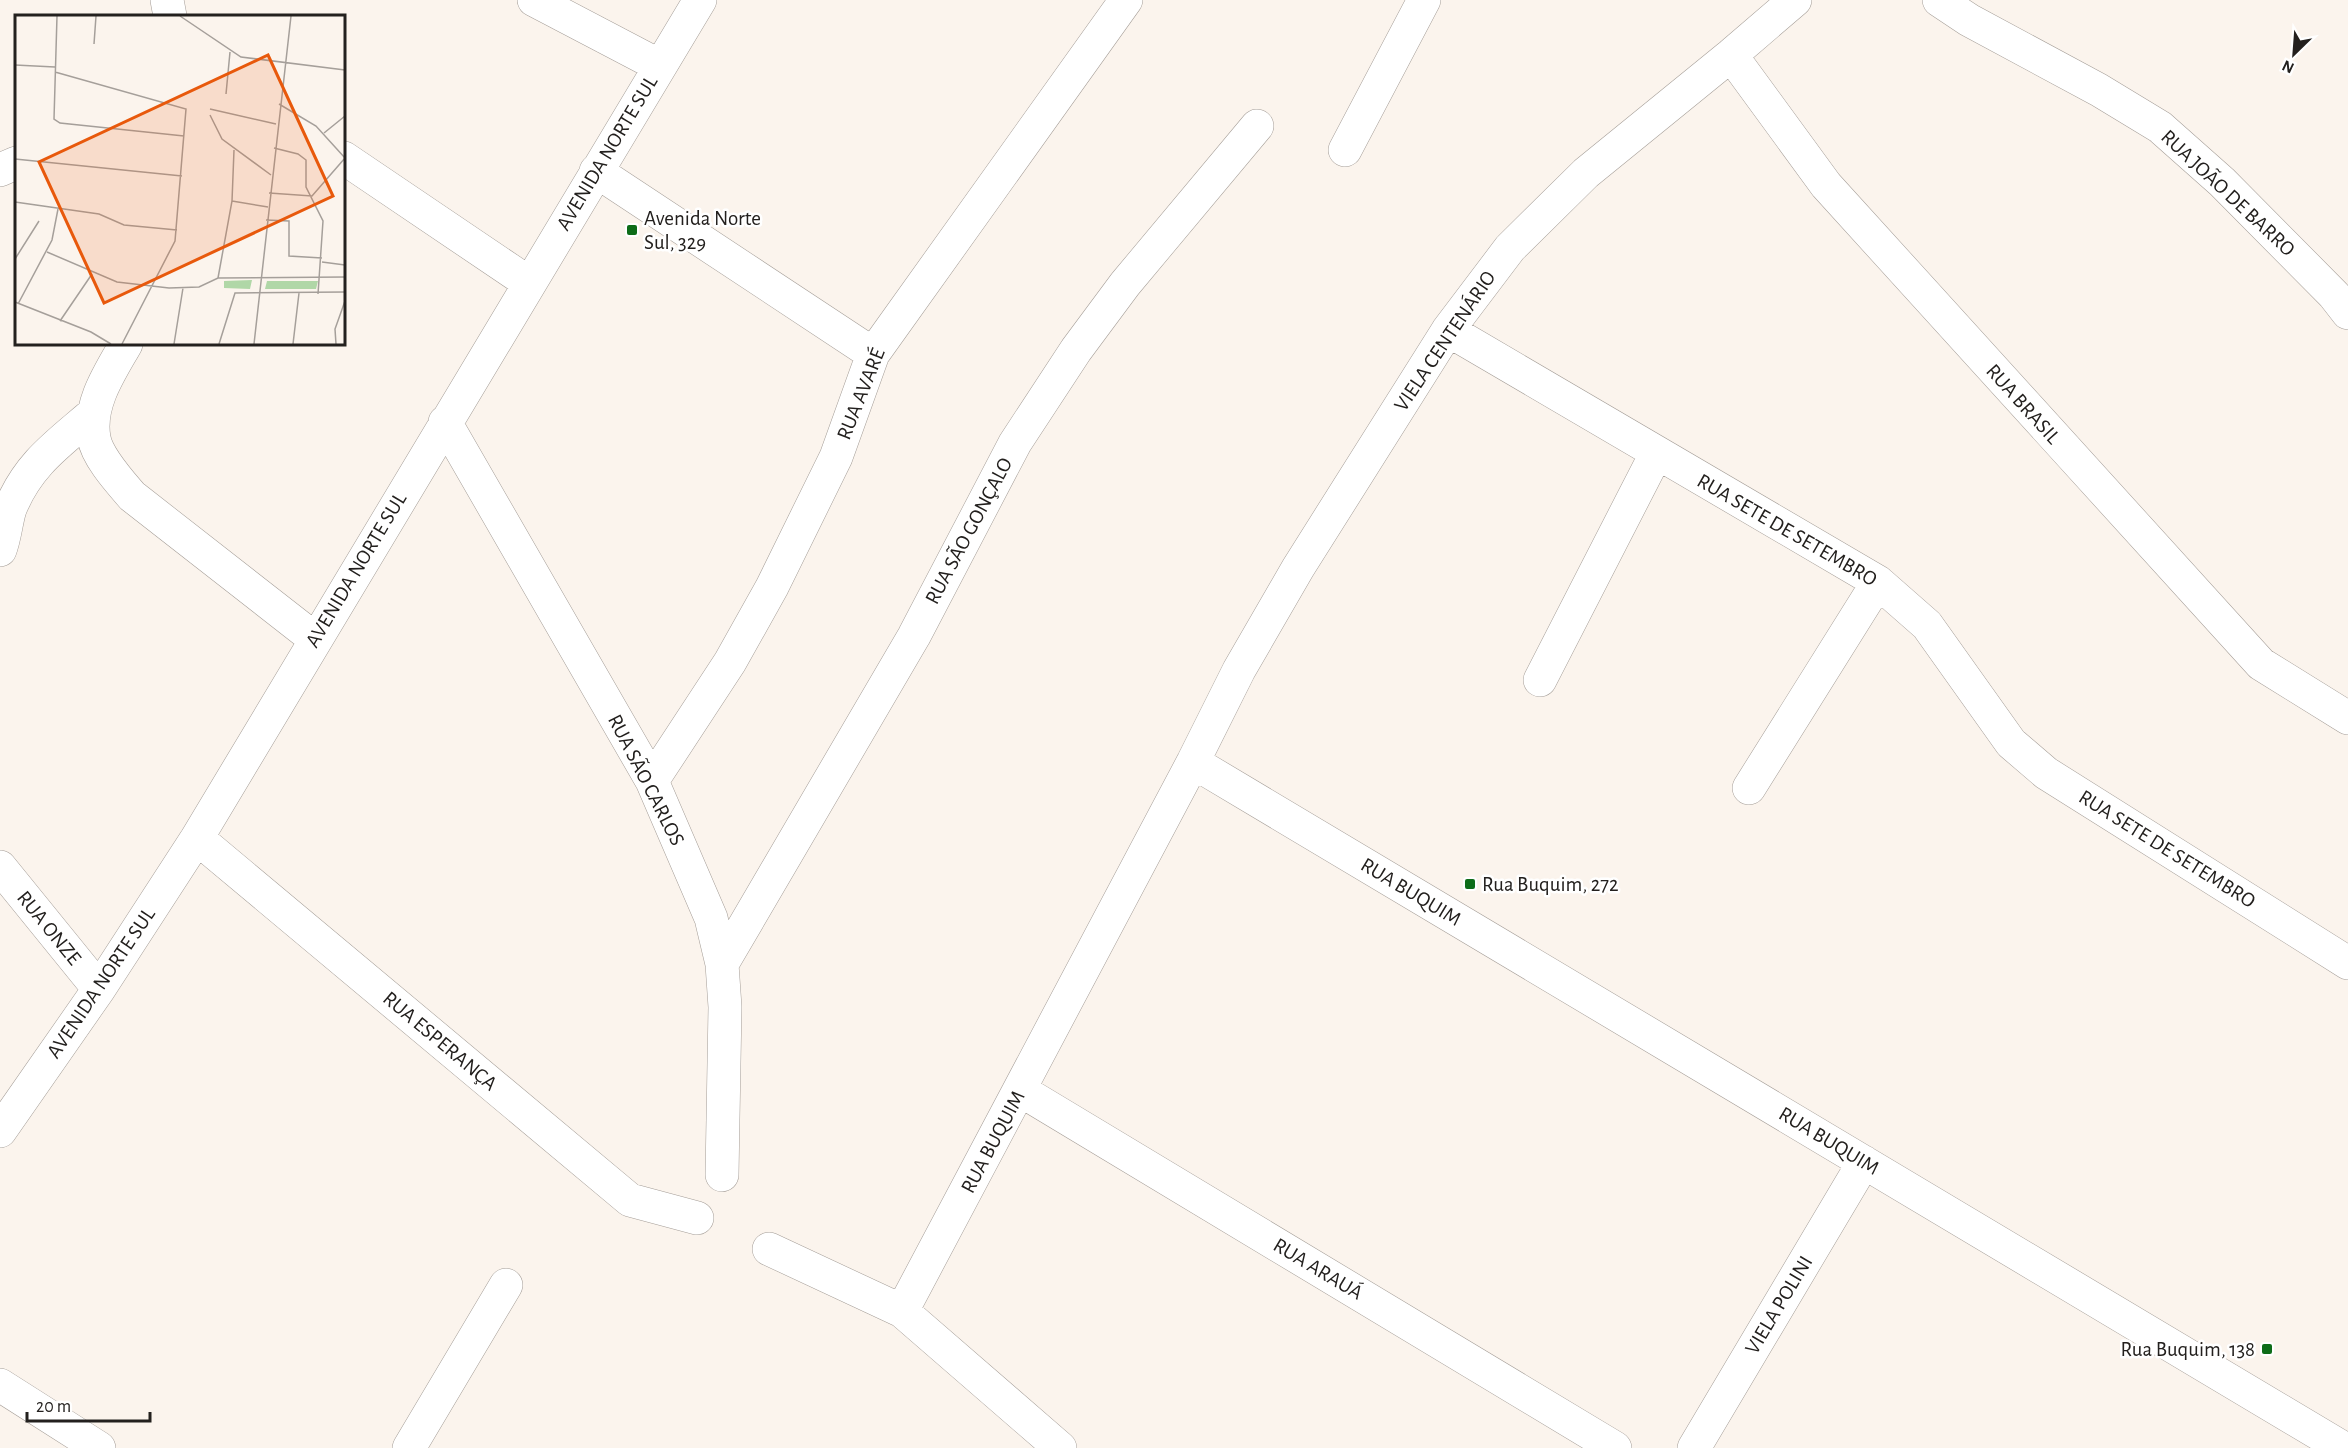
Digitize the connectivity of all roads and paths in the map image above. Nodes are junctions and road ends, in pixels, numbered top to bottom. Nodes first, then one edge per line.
1 (167, 0) edge
2 (534, 0) edge
3 (700, 0) edge
4 (1126, 0) edge
5 (1424, 0) edge
6 (1795, 0) edge
7 (1939, 0) edge
8 (170, 15) edge
9 (1731, 55) junction
10 (660, 66) junction
11 (1257, 126) dead end
12 (1345, 150) dead end
13 (345, 159) edge
14 (15, 163) edge
15 (0, 170) edge
16 (596, 171) junction
17 (529, 283) junction
18 (2343, 298) edge
19 (1448, 330) junction
20 (125, 345) edge
21 (873, 354) junction
22 (94, 413) junction
23 (445, 422) junction
24 (1656, 454) junction
25 (0, 550) edge
26 (1878, 582) junction
27 (315, 639) junction
28 (1540, 680) dead end
29 (2348, 718) edge
30 (1193, 762) junction
31 (652, 781) junction
32 (1749, 788) dead end
33 (197, 838) junction
34 (0, 867) edge
35 (2348, 963) edge
36 (722, 964) junction
37 (99, 990) junction
38 (1020, 1090) junction
39 (0, 1131) edge
40 (1864, 1162) junction
41 (722, 1175) dead end
42 (697, 1218) dead end
43 (769, 1249) dead end
44 (506, 1285) dead end
45 (902, 1311) junction
46 (0, 1385) edge
47 (99, 1448) edge
48 (409, 1448) edge
49 (1060, 1448) edge
50 (1615, 1448) edge
51 (1694, 1448) edge
52 (2343, 1448) edge

1 - 8 street
2 - 10 street
3 - 10 street, AVENIDA NORTE SUL
4 - 21 street, RUA AVARÉ
5 - 12 street
6 - 9 street, VIELA CENTENÁRIO
7 - 18 street, RUA JOÃO DE BARRO
9 - 19 street, VIELA CENTENÁRIO
9 - 29 street, RUA BRASIL
10 - 16 street, AVENIDA NORTE SUL
11 - 36 street, RUA SÃO GONÇALO
13 - 17 street
14 - 15 street
16 - 17 street, AVENIDA NORTE SUL
16 - 21 street
17 - 23 street, AVENIDA NORTE SUL
19 - 24 street, RUA SETE DE SETEMBRO
19 - 30 street, VIELA CENTENÁRIO
20 - 22 street
21 - 31 street, RUA AVARÉ
22 - 25 street
22 - 27 street
23 - 27 street, AVENIDA NORTE SUL
23 - 31 street, RUA SÃO CARLOS
24 - 26 street, RUA SETE DE SETEMBRO
24 - 28 street
26 - 32 street
26 - 35 street, RUA SETE DE SETEMBRO
27 - 33 street, AVENIDA NORTE SUL
30 - 38 street, RUA BUQUIM
30 - 40 street, RUA BUQUIM
31 - 36 street, RUA SÃO CARLOS
33 - 37 street, AVENIDA NORTE SUL
33 - 42 street, RUA ESPERANÇA
34 - 37 street, RUA ONZE
36 - 41 street, RUA SÃO CARLOS
37 - 39 street, AVENIDA NORTE SUL
38 - 45 street, RUA BUQUIM
38 - 50 street, RUA ARAUÁ
40 - 51 street, VIELA POLINI
40 - 52 street, RUA BUQUIM
43 - 45 street
44 - 48 street
45 - 49 street
46 - 47 street

